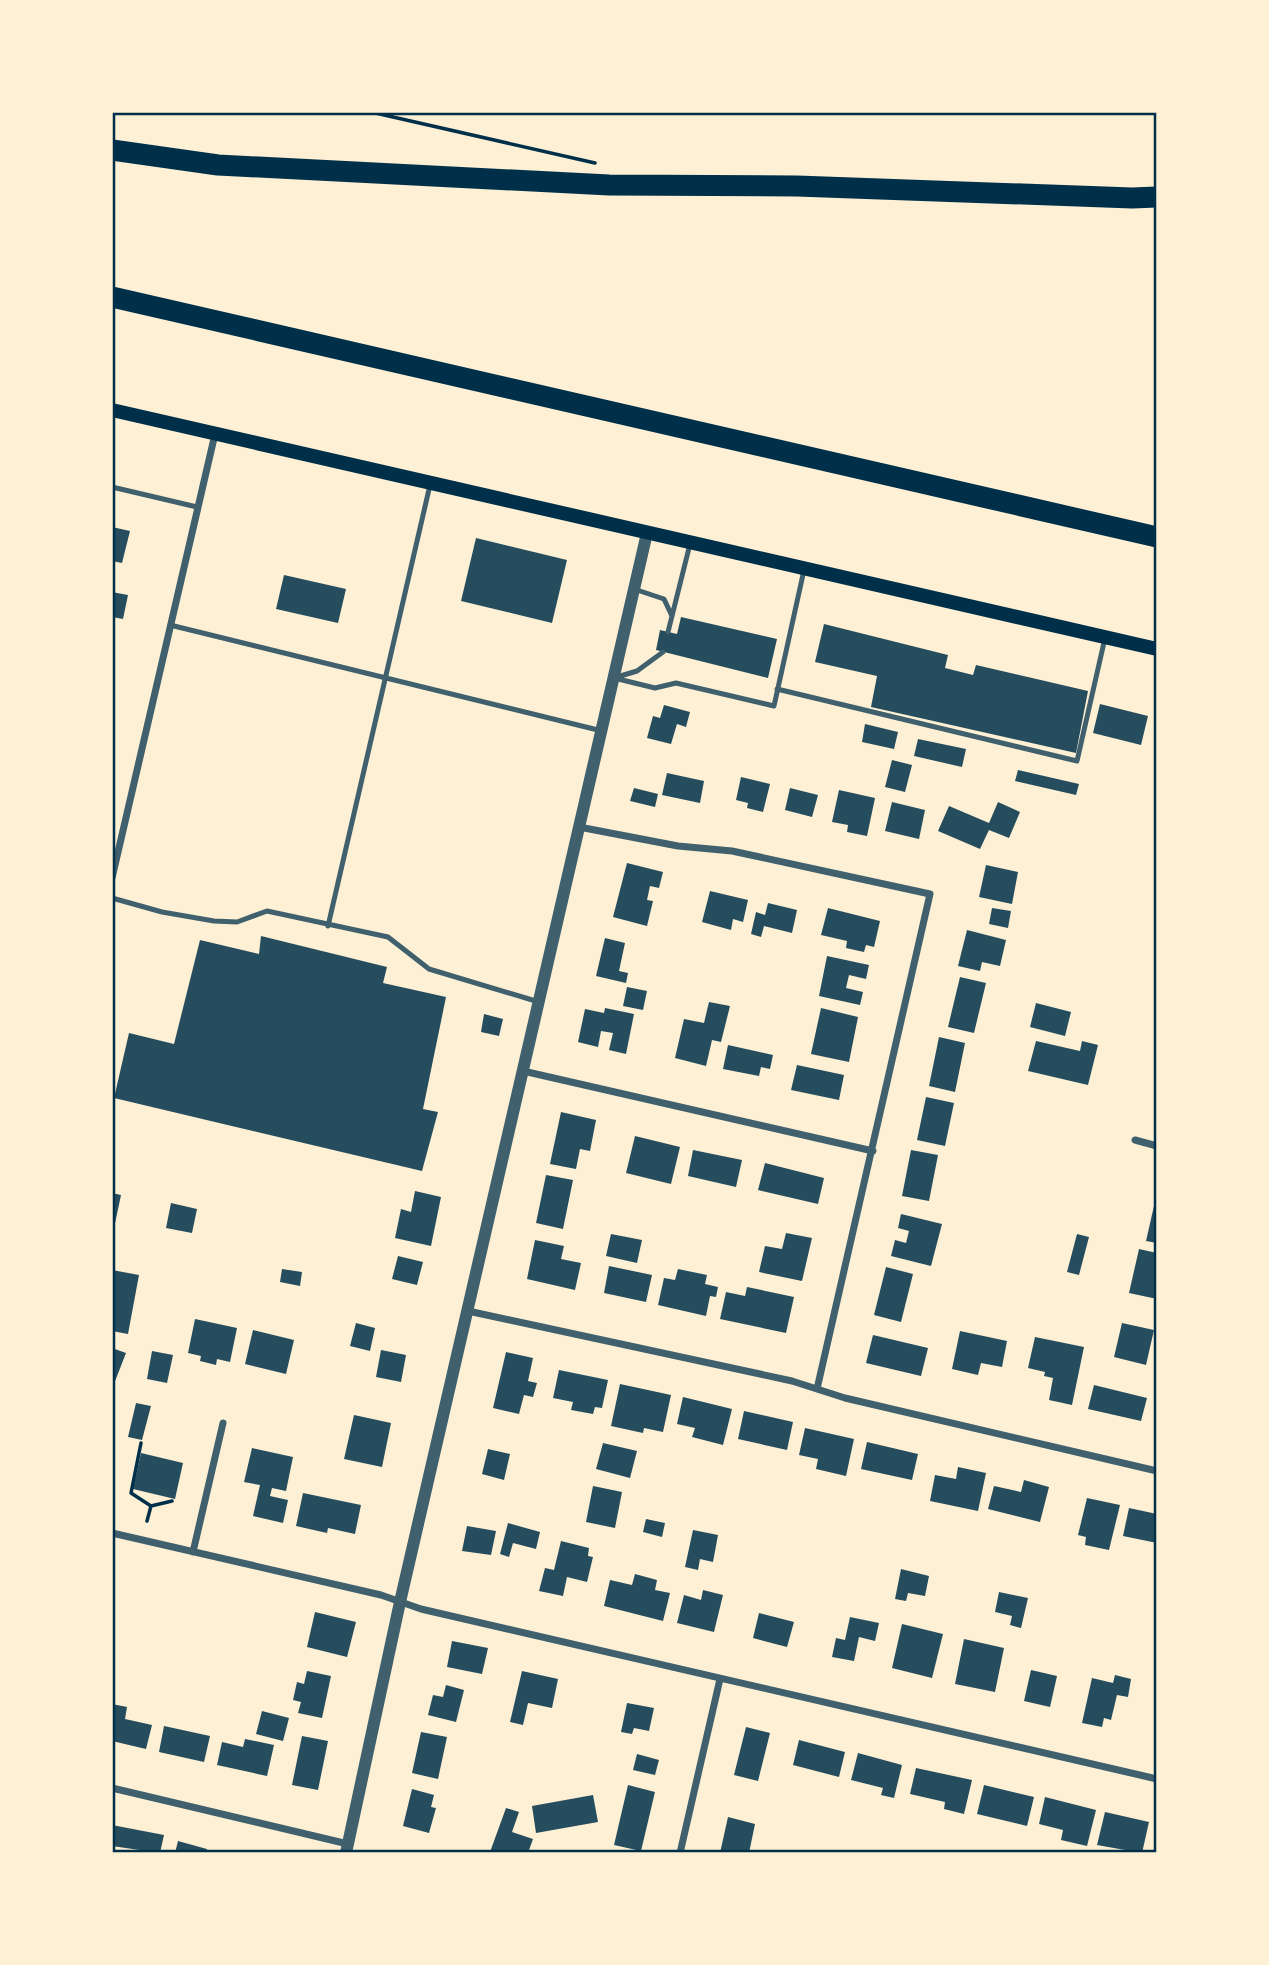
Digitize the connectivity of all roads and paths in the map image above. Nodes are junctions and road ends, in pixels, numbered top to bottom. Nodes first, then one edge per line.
1 (371, 112) edge
2 (112, 150) edge
3 (601, 165) dead end
4 (1157, 197) edge
5 (112, 297) edge
6 (112, 410) edge
7 (215, 434) junction
8 (430, 482) junction
9 (112, 487) edge
10 (198, 507) junction
11 (647, 533) junction
12 (1157, 537) edge
13 (690, 543) junction
14 (804, 570) junction
15 (634, 589) junction
16 (672, 615) junction
17 (170, 625) junction
18 (668, 632) dead end
19 (1105, 638) junction
20 (1157, 649) edge
21 (663, 652) dead end
22 (384, 678) junction
23 (614, 678) junction
24 (777, 689) junction
25 (602, 732) junction
26 (579, 827) junction
27 (112, 878) edge
28 (112, 898) edge
29 (328, 926) junction
30 (539, 1002) junction
31 (523, 1071) junction
32 (1135, 1140) dead end
33 (1157, 1146) edge
34 (873, 1151) junction
35 (468, 1311) junction
36 (817, 1389) junction
37 (223, 1423) dead end
38 (141, 1443) dead end
39 (1157, 1471) edge
40 (172, 1501) dead end
41 (151, 1506) junction
42 (147, 1521) dead end
43 (112, 1533) edge
44 (193, 1552) junction
45 (400, 1602) junction
46 (720, 1679) junction
47 (1157, 1779) edge
48 (112, 1788) edge
49 (347, 1848) edge
50 (680, 1853) edge

1 - 3 path
2 - 4 highway
5 - 12 highway
6 - 7 main road
7 - 8 main road
7 - 10 street
8 - 11 main road
8 - 22 lane
9 - 10 lane
10 - 17 street
11 - 13 main road
11 - 15 street
13 - 14 main road
13 - 16 lane
14 - 19 main road
14 - 24 lane
15 - 16 lane
15 - 23 street
16 - 18 lane
17 - 22 lane
17 - 27 street
19 - 20 main road
19 - 24 lane
21 - 23 lane
22 - 25 lane
22 - 29 lane
23 - 24 lane
23 - 25 street
25 - 26 street
26 - 30 street
26 - 34 street
28 - 29 lane
29 - 30 lane
30 - 31 street
31 - 34 street
31 - 35 street
32 - 33 street
34 - 36 street
35 - 36 street
35 - 45 street
36 - 39 street
37 - 44 street
38 - 41 path
40 - 41 path
41 - 42 path
43 - 44 street
44 - 45 street
45 - 46 street
45 - 49 street
46 - 47 street
46 - 50 street
48 - 49 street

